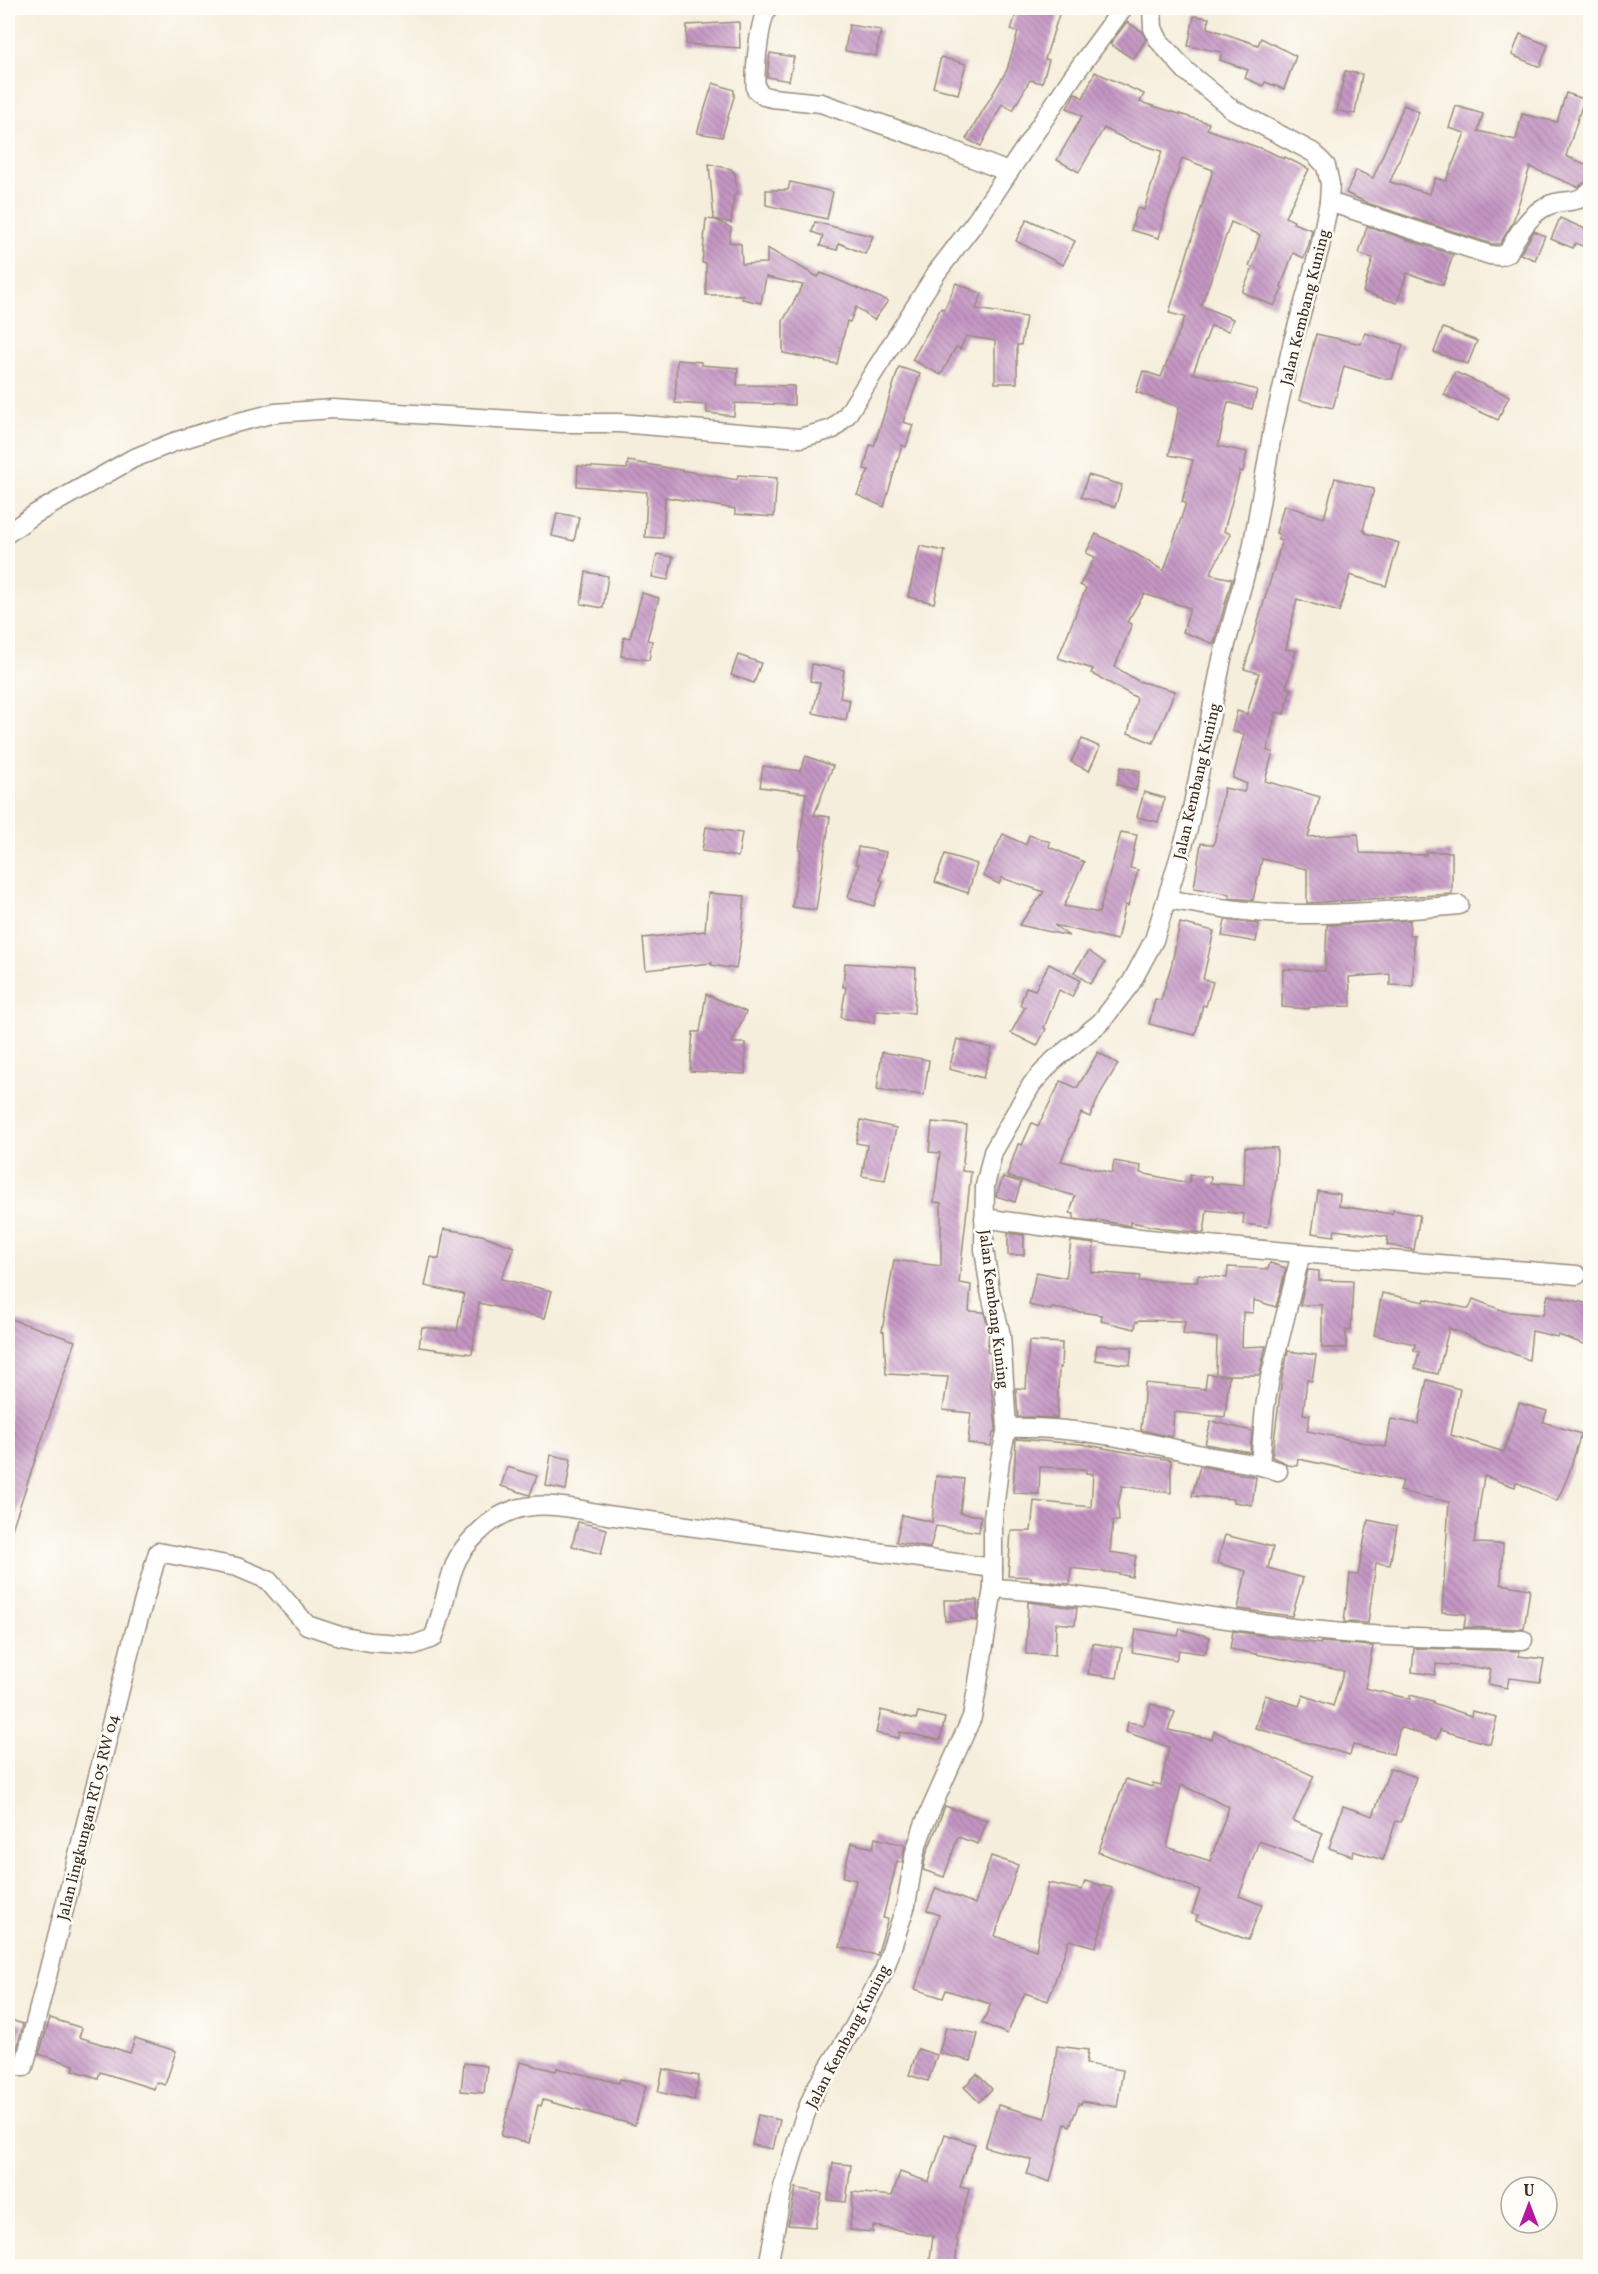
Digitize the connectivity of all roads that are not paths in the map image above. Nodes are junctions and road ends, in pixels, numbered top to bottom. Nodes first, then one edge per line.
1 (768, 8) edge
2 (1123, 8) edge
3 (1152, 8) edge
4 (1008, 171) junction
5 (1590, 191) edge
6 (1329, 202) junction
7 (8, 533) edge
8 (1167, 899) junction
9 (1459, 905) dead end
10 (984, 1218) junction
11 (1301, 1253) junction
12 (1576, 1275) dead end
13 (1007, 1428) junction
14 (1260, 1465) junction
15 (1278, 1471) dead end
16 (993, 1568) junction
17 (993, 1588) junction
18 (1523, 1640) dead end
19 (8, 2062) edge
20 (768, 2266) edge

1 - 4 street
2 - 4 street
3 - 6 street, Jalan Kembang Kuning
4 - 7 street
5 - 6 street
6 - 8 street, Jalan Kembang Kuning
8 - 9 street
8 - 10 street, Jalan Kembang Kuning
10 - 11 street
10 - 13 street, Jalan Kembang Kuning
11 - 12 street
11 - 14 street
13 - 14 street
13 - 16 street, Jalan Kembang Kuning
14 - 15 street
16 - 17 street, Jalan Kembang Kuning
16 - 19 street, Jalan lingkungan RT 05 RW 04
17 - 18 street
17 - 20 street, Jalan Kembang Kuning

